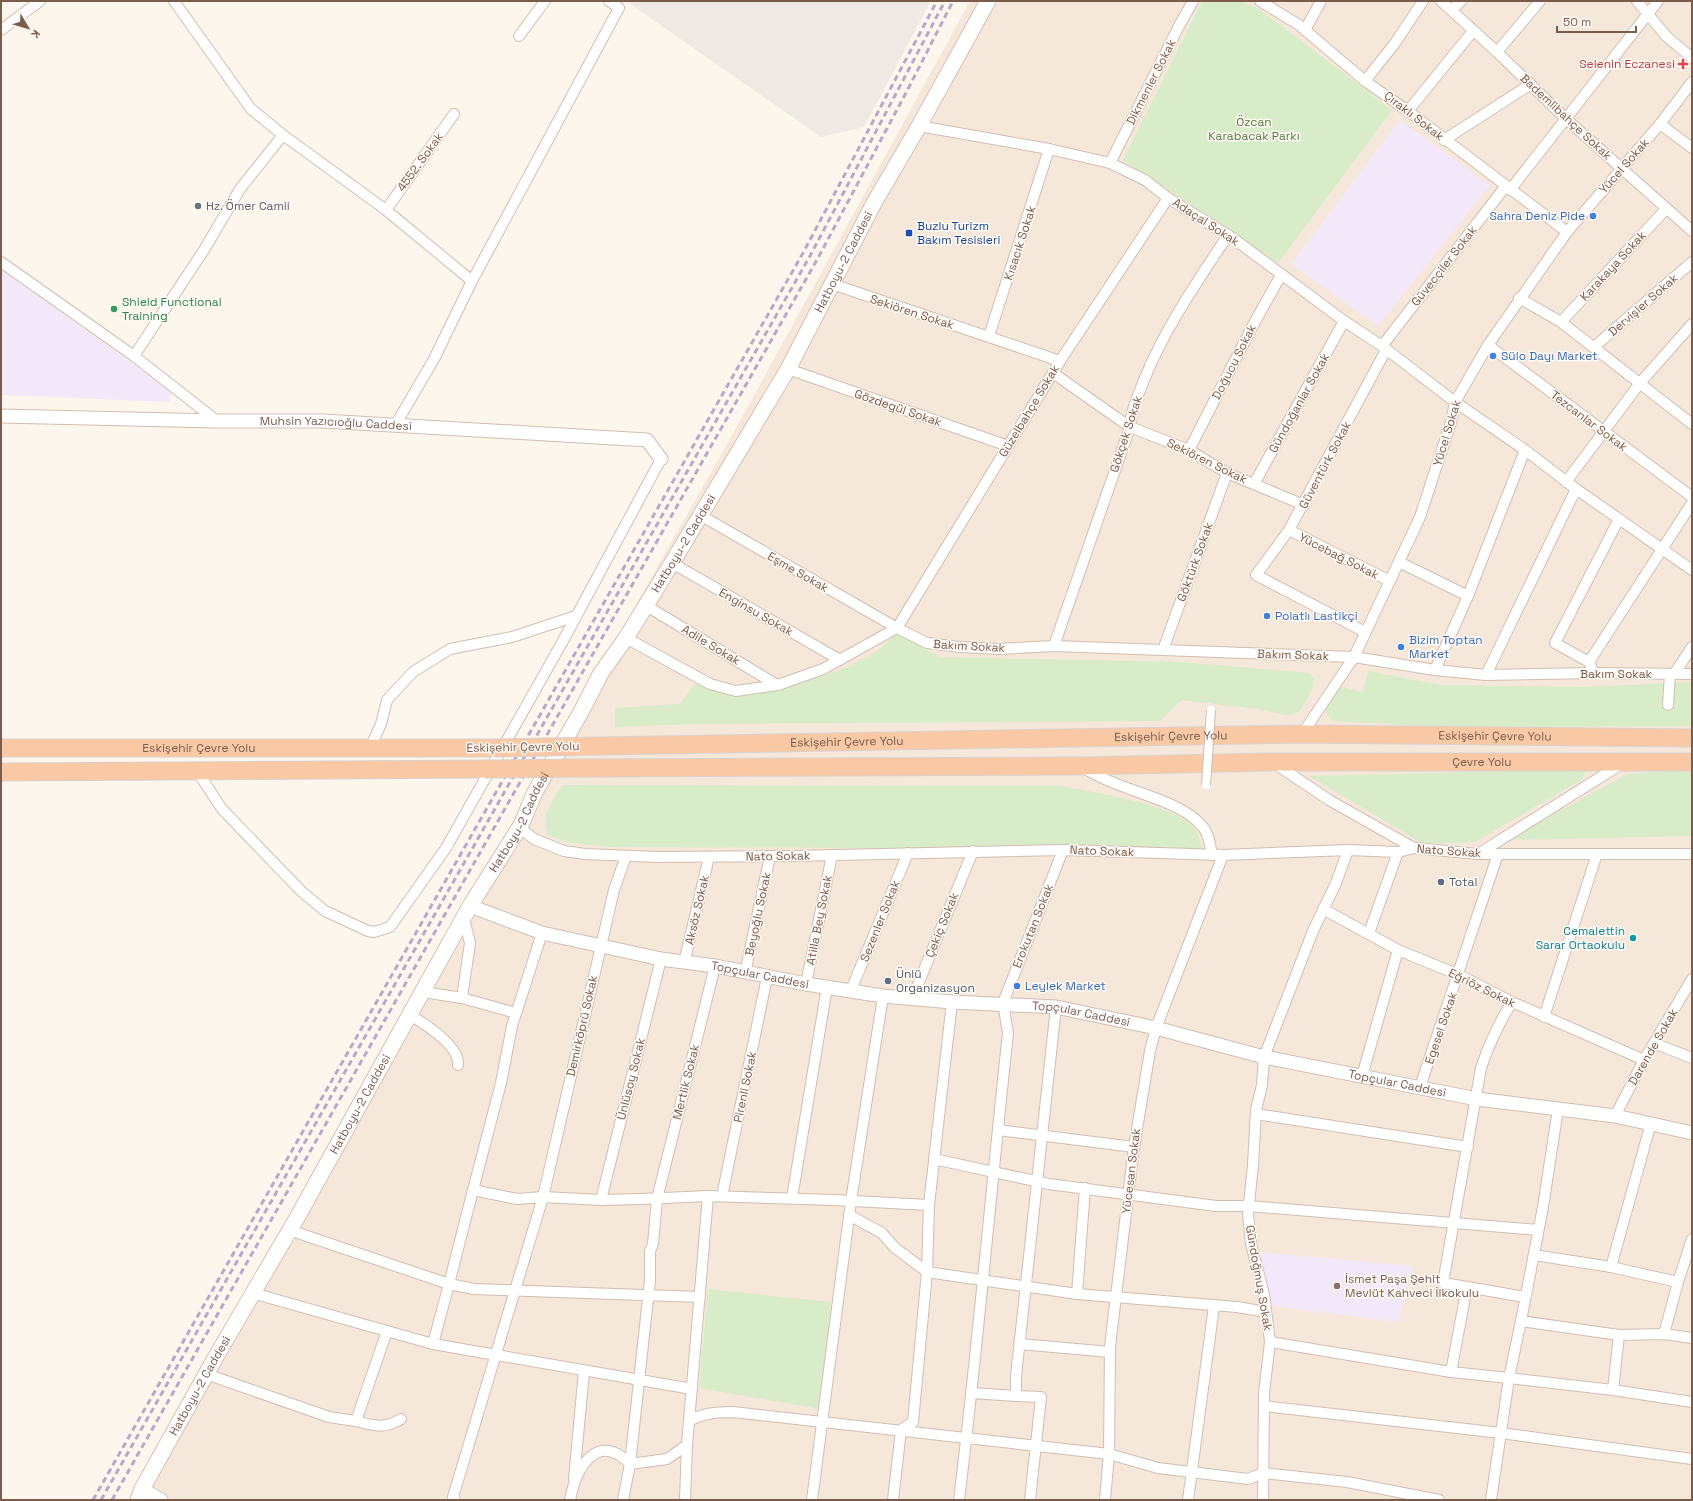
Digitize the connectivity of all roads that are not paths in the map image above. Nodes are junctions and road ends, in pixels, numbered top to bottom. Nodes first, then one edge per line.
1 (40, 1) edge
2 (174, 1) edge
3 (545, 1) edge
4 (609, 1) edge
5 (988, 1) edge
6 (1260, 1) edge
7 (1321, 1) edge
8 (1423, 1) edge
9 (1441, 1) edge
10 (1461, 1) edge
11 (1540, 1) edge
12 (1637, 1) edge
13 (1658, 1) edge
14 (1188, 3) edge
15 (1452, 10) junction
16 (1647, 14) junction
17 (1, 30) edge
18 (1305, 30) junction
19 (1473, 31) junction
20 (519, 36) dead end
21 (1497, 52) junction
22 (1691, 55) edge
23 (1365, 81) junction
24 (1692, 82) edge
25 (1531, 84) junction
26 (1408, 111) junction
27 (454, 114) dead end
28 (1565, 118) junction
29 (1660, 124) junction
30 (919, 126) junction
31 (283, 135) junction
32 (1444, 140) junction
33 (1692, 148) edge
34 (1049, 149) junction
35 (1110, 163) junction
36 (1622, 169) junction
37 (1508, 188) junction
38 (1168, 198) junction
39 (1666, 209) junction
40 (386, 210) junction
41 (1692, 231) edge
42 (1567, 232) junction
43 (1228, 235) junction
44 (1, 262) edge
45 (1692, 262) edge
46 (1281, 276) junction
47 (472, 281) junction
48 (832, 284) junction
49 (1520, 298) junction
50 (1344, 321) junction
51 (1560, 322) junction
52 (1692, 324) edge
53 (989, 336) junction
54 (1488, 345) junction
55 (1594, 347) junction
56 (1384, 348) junction
57 (134, 356) junction
58 (1060, 361) junction
59 (788, 369) junction
60 (1053, 373) junction
61 (1640, 383) junction
62 (1455, 402) junction
63 (1, 416) edge
64 (1690, 419) edge
65 (217, 421) junction
66 (396, 424) junction
67 (1130, 427) junction
68 (1602, 432) junction
69 (1008, 446) junction
70 (1189, 450) junction
71 (1525, 450) junction
72 (661, 459) joint
73 (1227, 473) junction
74 (1566, 482) junction
75 (1254, 484) junction
76 (1576, 489) junction
77 (1692, 497) edge
78 (1692, 503) edge
79 (1304, 505) junction
80 (700, 515) junction
81 (1619, 519) junction
82 (1289, 530) junction
83 (1661, 550) junction
84 (1399, 562) junction
85 (672, 563) junction
86 (1692, 570) edge
87 (1390, 581) junction
88 (1468, 596) junction
89 (645, 605) junction
90 (576, 616) junction
91 (897, 628) junction
92 (1365, 632) junction
93 (626, 638) junction
94 (1054, 646) junction
95 (1692, 647) edge
96 (1163, 650) junction
97 (1354, 657) junction
98 (840, 660) junction
99 (1589, 662) junction
100 (1435, 670) junction
101 (1594, 673) junction
102 (1672, 674) junction
103 (1692, 674) edge
104 (1486, 675) junction
105 (778, 685) junction
106 (1668, 705) dead end
107 (1211, 710) dead end
108 (1302, 734) junction
109 (1692, 738) edge
110 (1, 748) edge
111 (370, 748) junction
112 (1273, 762) junction
113 (1624, 762) junction
114 (1692, 762) edge
115 (1079, 766) junction
116 (197, 771) junction
117 (1, 772) edge
118 (1206, 784) dead end
119 (521, 825) junction
120 (1414, 848) junction
121 (1063, 850) junction
122 (1348, 850) junction
123 (973, 851) junction
124 (1398, 852) junction
125 (908, 853) junction
126 (1478, 854) junction
127 (1498, 854) junction
128 (1597, 854) junction
129 (1692, 854) edge
130 (832, 855) junction
131 (1212, 855) junction
132 (1223, 855) junction
133 (626, 856) junction
134 (770, 856) junction
135 (709, 857) junction
136 (1323, 909) junction
137 (467, 913) junction
138 (542, 933) junction
139 (1369, 934) junction
140 (601, 945) junction
141 (1398, 950) junction
142 (661, 959) junction
143 (684, 963) junction
144 (715, 966) junction
145 (745, 973) junction
146 (1458, 975) junction
147 (768, 977) junction
148 (1692, 979) edge
149 (806, 984) junction
150 (827, 987) junction
151 (851, 990) junction
152 (423, 992) junction
153 (883, 996) junction
154 (462, 998) junction
155 (912, 999) junction
156 (952, 1002) junction
157 (1512, 1002) junction
158 (1003, 1003) junction
159 (1056, 1007) junction
160 (516, 1013) junction
161 (410, 1015) junction
162 (1544, 1017) junction
163 (1156, 1028) junction
164 (1656, 1044) junction
165 (1264, 1057) junction
166 (1692, 1058) edge
167 (1644, 1060) junction
168 (458, 1065) dead end
169 (1362, 1076) junction
170 (1420, 1087) junction
171 (1477, 1098) junction
172 (1558, 1110) junction
173 (1256, 1114) junction
174 (1616, 1116) junction
175 (1651, 1123) junction
176 (998, 1130) junction
177 (1692, 1133) edge
178 (1043, 1134) junction
179 (1134, 1147) junction
180 (1468, 1147) junction
181 (934, 1159) junction
182 (994, 1173) junction
183 (1038, 1181) junction
184 (1084, 1188) junction
185 (473, 1190) junction
186 (1128, 1194) junction
187 (708, 1196) junction
188 (722, 1196) junction
189 (543, 1197) junction
190 (792, 1198) junction
191 (657, 1199) junction
192 (601, 1200) junction
193 (851, 1201) junction
194 (929, 1205) junction
195 (1249, 1206) junction
196 (849, 1215) junction
197 (1454, 1224) junction
198 (289, 1230) junction
199 (1538, 1230) junction
200 (1692, 1240) edge
201 (1534, 1255) junction
202 (1612, 1267) junction
203 (927, 1272) junction
204 (982, 1279) junction
205 (1678, 1282) junction
206 (449, 1284) junction
207 (1025, 1286) junction
208 (1467, 1287) junction
209 (515, 1290) junction
210 (252, 1293) junction
211 (648, 1294) junction
212 (1077, 1294) junction
213 (700, 1297) junction
214 (1116, 1297) junction
215 (1525, 1297) junction
216 (1214, 1306) junction
217 (1266, 1312) junction
218 (1521, 1321) junction
219 (387, 1331) junction
220 (1619, 1334) junction
221 (1664, 1334) junction
222 (1692, 1338) edge
223 (1270, 1342) junction
224 (432, 1344) junction
225 (1020, 1344) junction
226 (1110, 1352) junction
227 (496, 1354) junction
228 (584, 1372) junction
229 (1451, 1372) junction
230 (206, 1374) junction
231 (1509, 1378) junction
232 (639, 1380) junction
233 (692, 1389) junction
234 (1613, 1390) junction
235 (972, 1393) junction
236 (1016, 1396) junction
237 (1692, 1402) edge
238 (1264, 1406) junction
239 (401, 1419) dead end
240 (356, 1421) junction
241 (689, 1421) junction
242 (821, 1421) junction
243 (901, 1430) junction
244 (1501, 1433) junction
245 (966, 1439) junction
246 (687, 1445) junction
247 (1037, 1447) junction
248 (1109, 1454) junction
249 (1692, 1459) edge
250 (630, 1464) junction
251 (1192, 1472) junction
252 (1263, 1473) junction
253 (574, 1482) junction
254 (140, 1494) edge
255 (160, 1500) edge
256 (455, 1500) edge
257 (570, 1500) edge
258 (623, 1500) edge
259 (685, 1500) edge
260 (812, 1500) edge
261 (893, 1500) edge
262 (959, 1500) edge
263 (1030, 1500) edge
264 (1105, 1500) edge
265 (1188, 1500) edge
266 (1263, 1500) edge
267 (1438, 1500) edge
268 (1491, 1500) edge

1 - 17 street
2 - 31 street
3 - 20 street
4 - 47 street
5 - 30 main road, Hatboyu-2 Caddesi
6 - 18 street, Çıraklı Sokak
7 - 18 street
8 - 23 street
9 - 15 street, Bademlibahçe Sokak
10 - 15 street
11 - 21 street
12 - 16 street
13 - 16 street, Güvecçiler Sokak
14 - 35 street, Dikmenler Sokak
15 - 19 street, Bademlibahçe Sokak
16 - 22 street
16 - 28 street, Güvecçiler Sokak
18 - 23 street, Çıraklı Sokak
19 - 21 street, Bademlibahçe Sokak
19 - 26 street
21 - 25 street, Bademlibahçe Sokak
23 - 26 street, Çıraklı Sokak
24 - 29 street, Yücel Sokak
25 - 28 street, Bademlibahçe Sokak
25 - 32 street
26 - 32 street, Çıraklı Sokak
27 - 40 street, 4552. Sokak
28 - 36 street, Bademlibahçe Sokak
28 - 37 street, Güvecçiler Sokak
29 - 33 street
29 - 36 street, Yücel Sokak
30 - 34 street, Adaçal Sokak
30 - 48 main road, Hatboyu-2 Caddesi
31 - 40 street
31 - 57 street
32 - 37 street, Çıraklı Sokak
34 - 35 street, Adaçal Sokak
34 - 53 street, Kısacık Sokak
35 - 38 street, Adaçal Sokak
36 - 39 street, Bademlibahçe Sokak
36 - 42 street, Yücel Sokak
37 - 42 street, Çıraklı Sokak
37 - 56 street, Güvecçiler Sokak
38 - 43 street, Adaçal Sokak
38 - 58 street, Güzelbahçe Sokak
39 - 41 street, Bademlibahçe Sokak
39 - 51 street, Karakaya Sokak
40 - 47 street
42 - 49 street, Yücel Sokak
43 - 46 street, Adaçal Sokak
43 - 67 street, Gökçek Sokak
44 - 57 street
45 - 55 street, Dervişler Sokak
46 - 50 street, Adaçal Sokak
46 - 70 street, Doğucu Sokak
47 - 66 street
48 - 53 street, Sekiören Sokak
48 - 59 main road, Hatboyu-2 Caddesi
49 - 51 street
49 - 54 street, Yücel Sokak
50 - 56 street, Adaçal Sokak
50 - 75 street, Gündoğanlar Sokak
51 - 55 street
52 - 61 street
53 - 58 street, Sekiören Sokak
54 - 62 street, Yücel Sokak
54 - 68 street, Tezcanlar Sokak
55 - 61 street
56 - 62 street, Adaçal Sokak
56 - 79 street, Güventürk Sokak
57 - 65 street
58 - 60 street, Güzelbahçe Sokak
59 - 69 street, Gözdegül Sokak
59 - 80 main road, Hatboyu-2 Caddesi
60 - 67 street, Sekiören Sokak
60 - 69 street, Güzelbahçe Sokak
61 - 64 street
61 - 68 street
62 - 71 street, Adaçal Sokak
62 - 84 street, Yücel Sokak
63 - 65 street, Muhsin Yazıcıoğlu Caddesi
65 - 66 street, Muhsin Yazıcıoğlu Caddesi
66 - 72 street, Muhsin Yazıcıoğlu Caddesi
67 - 70 street, Sekiören Sokak
67 - 94 street, Gökçek Sokak
68 - 74 street
68 - 77 street, Tezcanlar Sokak
69 - 91 street, Güzelbahçe Sokak
70 - 73 street, Sekiören Sokak
71 - 74 street, Adaçal Sokak
71 - 88 street
72 - 90 street
73 - 75 street, Sekiören Sokak
73 - 96 street, Göktürk Sokak
74 - 76 street, Adaçal Sokak
75 - 79 street, Sekiören Sokak
76 - 81 street, Adaçal Sokak
76 - 104 street
78 - 83 street
79 - 82 street, Güventürk Sokak
80 - 85 main road, Hatboyu-2 Caddesi
80 - 91 street, Eşme Sokak
81 - 83 street, Adaçal Sokak
81 - 99 street
82 - 87 street, Yücebağ Sokak
82 - 92 street, Güventürk Sokak
83 - 86 street, Adaçal Sokak
83 - 99 street
84 - 87 street, Yücel Sokak
84 - 88 street
85 - 89 main road, Hatboyu-2 Caddesi
85 - 98 street, Enginsu Sokak
87 - 92 street, Yücel Sokak
88 - 100 street
89 - 93 main road, Hatboyu-2 Caddesi
89 - 105 street, Adile Sokak
90 - 111 street
90 - 116 street
91 - 94 street, Bakım Sokak
91 - 98 street
92 - 97 street, Yücel Sokak
93 - 105 street
93 - 119 main road, Hatboyu-2 Caddesi
94 - 96 street, Bakım Sokak
95 - 102 street
96 - 97 street, Bakım Sokak
97 - 100 street, Bakım Sokak
97 - 108 street, Yücel Sokak
98 - 105 street
99 - 101 street
100 - 104 street, Bakım Sokak
101 - 102 street, Bakım Sokak
101 - 104 street, Bakım Sokak
102 - 103 street, Bakım Sokak
102 - 106 street
107 - 118 street, bridge
108 - 109 highway, Eskişehir Çevre Yolu
108 - 111 highway, Eskişehir Çevre Yolu, bridge
110 - 111 highway, Eskişehir Çevre Yolu
112 - 113 highway, Çevre Yolu
112 - 115 highway, Eskişehir Çevre Yolu
112 - 120 street
113 - 114 highway, Çevre Yolu
113 - 126 street
115 - 116 highway, Eskişehir Çevre Yolu, bridge
115 - 131 street
116 - 117 highway, Eskişehir Çevre Yolu
119 - 133 street, Nato Sokak
119 - 137 main road, Hatboyu-2 Caddesi
120 - 124 street, Nato Sokak
120 - 126 street, Nato Sokak
121 - 123 street, Nato Sokak
121 - 131 street, Nato Sokak
121 - 158 street, Erokutan Sokak
122 - 124 street, Nato Sokak
122 - 132 street, Nato Sokak
122 - 136 street, Gündoğmuş Sokak
123 - 125 street, Nato Sokak
123 - 155 street, Çekiç Sokak
124 - 139 street
125 - 130 street, Nato Sokak
125 - 151 street, Sezenler Sokak
126 - 127 street, Nato Sokak
127 - 128 street, Nato Sokak
127 - 146 street, Egesel Sokak
128 - 129 street, Nato Sokak
128 - 162 street
130 - 134 street, Nato Sokak
130 - 149 street, Atilla Bey Sokak
131 - 132 street, Nato Sokak
132 - 163 street, Yücesan Sokak
133 - 135 street, Nato Sokak
133 - 140 street, Demirköprü Sokak
134 - 135 street, Nato Sokak
134 - 145 street, Beyoğlu Sokak
135 - 143 street, Aksöz Sokak
136 - 139 street, Eğriöz Sokak
136 - 165 street, Gündoğmuş Sokak
137 - 138 street, Topçular Caddesi
137 - 152 main road, Hatboyu-2 Caddesi
137 - 154 street
138 - 140 street, Topçular Caddesi
138 - 160 street
139 - 141 street, Eğriöz Sokak
140 - 142 street, Topçular Caddesi
140 - 189 street, Demirköprü Sokak
141 - 146 street, Eğriöz Sokak
141 - 169 street
142 - 143 street, Topçular Caddesi
142 - 192 street, Ünlüsoy Sokak
143 - 144 street, Topçular Caddesi
144 - 145 street, Topçular Caddesi
144 - 191 street, Mertlik Sokak
145 - 147 street, Topçular Caddesi
146 - 157 street, Eğriöz Sokak
146 - 170 street, Egesel Sokak
147 - 149 street, Topçular Caddesi
147 - 188 street, Pirenli Sokak
148 - 164 street, Darende Sokak
149 - 150 street, Topçular Caddesi
150 - 151 street, Topçular Caddesi
150 - 190 street
151 - 153 street, Topçular Caddesi
152 - 154 street
152 - 161 main road, Hatboyu-2 Caddesi
153 - 155 street, Topçular Caddesi
153 - 193 street
154 - 160 street
155 - 156 street, Topçular Caddesi
156 - 158 street, Topçular Caddesi
156 - 181 street
157 - 162 street, Eğriöz Sokak
157 - 171 street
158 - 159 street, Topçular Caddesi
158 - 176 street
159 - 163 street, Topçular Caddesi
159 - 178 street
160 - 185 street
161 - 168 street
161 - 198 main road, Hatboyu-2 Caddesi
162 - 167 street, Eğriöz Sokak
163 - 165 street, Topçular Caddesi
163 - 179 street, Yücesan Sokak
164 - 166 street
164 - 167 street, Darende Sokak
165 - 169 street, Topçular Caddesi
165 - 173 street, Gündoğmuş Sokak
167 - 174 street, Darende Sokak
169 - 170 street, Topçular Caddesi
170 - 171 street, Topçular Caddesi
171 - 172 street, Topçular Caddesi
171 - 180 street
172 - 174 street, Topçular Caddesi
172 - 199 street
173 - 180 street
173 - 195 street, Gündoğmuş Sokak
174 - 175 street, Topçular Caddesi
175 - 177 street, Topçular Caddesi
175 - 202 street
176 - 178 street
176 - 182 street
178 - 179 street
178 - 183 street
179 - 186 street, Yücesan Sokak
180 - 197 street
181 - 182 street
181 - 194 street
182 - 183 street
182 - 204 street
183 - 184 street
183 - 207 street
184 - 186 street
184 - 212 street
185 - 189 street
185 - 206 street
186 - 195 street
186 - 214 street, Yücesan Sokak
187 - 188 street
187 - 191 street
187 - 213 street
188 - 190 street
189 - 192 street
189 - 209 street, Demirköprü Sokak
190 - 193 street
191 - 192 street
191 - 211 street, Mertlik Sokak
193 - 194 street
193 - 196 street
194 - 203 street
195 - 197 street
195 - 217 street, Gündoğmuş Sokak
196 - 203 street
196 - 242 street
197 - 199 street
197 - 208 street
198 - 206 street
198 - 210 main road, Hatboyu-2 Caddesi
199 - 201 street
200 - 205 street
201 - 202 street
201 - 215 street
202 - 205 street
203 - 204 street
203 - 243 street
204 - 207 street
204 - 235 street
205 - 221 street
206 - 209 street
206 - 224 street
207 - 212 street
207 - 225 street
208 - 215 street
208 - 229 street
209 - 211 street
209 - 227 street, Demirköprü Sokak
210 - 219 street
210 - 230 main road, Hatboyu-2 Caddesi
211 - 213 street
211 - 232 street, Mertlik Sokak
212 - 214 street
213 - 233 street
214 - 216 street
214 - 226 street, Yücesan Sokak
215 - 218 street
216 - 217 street
216 - 251 street
217 - 223 street, Gündoğmuş Sokak
218 - 220 street
218 - 231 street
219 - 224 street
219 - 240 street
220 - 221 street
220 - 234 street
221 - 222 street
223 - 229 street
223 - 238 street, Gündoğmuş Sokak
224 - 227 street
225 - 226 street
225 - 236 street
226 - 248 street, Yücesan Sokak
227 - 228 street
227 - 256 street, Demirköprü Sokak
228 - 232 street
228 - 253 street
229 - 231 street
230 - 240 street
230 - 254 main road, Hatboyu-2 Caddesi
231 - 234 street
231 - 244 street
232 - 233 street
232 - 250 street, Mertlik Sokak
233 - 241 street
234 - 237 street
235 - 236 street
235 - 245 street
236 - 247 street
238 - 244 street
238 - 252 street, Gündoğmuş Sokak
239 - 240 street
241 - 242 street
241 - 246 street
242 - 243 street
242 - 260 street
243 - 245 street
243 - 261 street
244 - 249 street
244 - 268 street
245 - 247 street
245 - 262 street
246 - 250 street
246 - 259 street
247 - 248 street
247 - 263 street
248 - 251 street
248 - 264 street, Yücesan Sokak
250 - 253 street
250 - 258 street, Mertlik Sokak
251 - 252 street
251 - 265 street
252 - 266 street, Gündoğmuş Sokak
252 - 267 street
253 - 257 street
254 - 255 street

